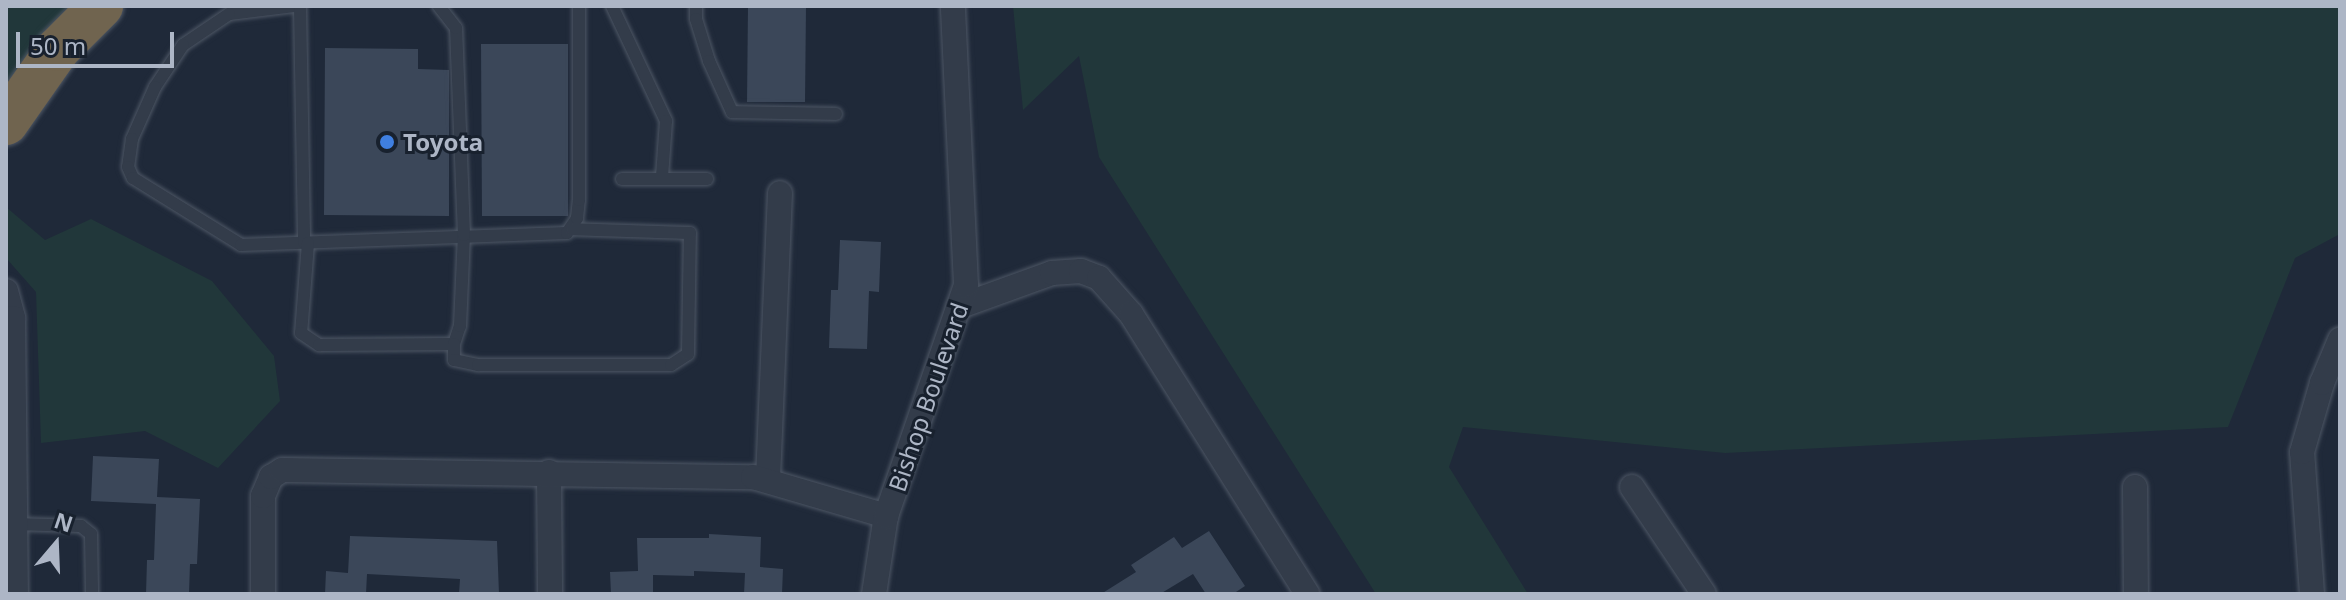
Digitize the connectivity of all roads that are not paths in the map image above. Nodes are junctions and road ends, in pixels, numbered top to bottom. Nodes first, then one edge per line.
1 (101, 6) edge
2 (297, 6) edge
3 (440, 6) edge
4 (579, 6) edge
5 (612, 6) edge
6 (696, 6) edge
7 (953, 6) edge
8 (836, 114) dead end
9 (6, 123) edge
10 (662, 177) junction
11 (622, 179) dead end
12 (707, 179) dead end
13 (780, 193) dead end
14 (572, 229) junction
15 (464, 235) junction
16 (306, 243) junction
17 (6, 291) edge
18 (958, 307) junction
19 (2340, 340) edge
20 (454, 344) junction
21 (2331, 383) edge
22 (549, 472) junction
23 (768, 479) junction
24 (1632, 487) dead end
25 (2135, 487) dead end
26 (886, 516) junction
27 (14, 524) junction
28 (16, 594) edge
29 (92, 594) edge
30 (263, 594) edge
31 (550, 594) edge
32 (874, 594) edge
33 (1307, 594) edge
34 (1704, 594) edge
35 (2136, 594) edge
36 (2312, 594) edge

1 - 9 highway
2 - 16 lane
2 - 16 lane
3 - 15 lane
4 - 14 lane
5 - 10 lane
6 - 8 lane
7 - 18 street, Bishop Boulevard
10 - 11 lane
10 - 12 lane
13 - 23 street
14 - 15 lane
14 - 20 lane
15 - 16 lane
15 - 20 lane
16 - 20 lane
17 - 27 street
18 - 26 street, Bishop Boulevard
18 - 33 street
19 - 21 street
21 - 36 street
22 - 23 street
22 - 30 street
22 - 31 street
23 - 26 street
24 - 34 street
25 - 35 street
26 - 32 street, Bishop Boulevard
27 - 28 street
27 - 29 lane

